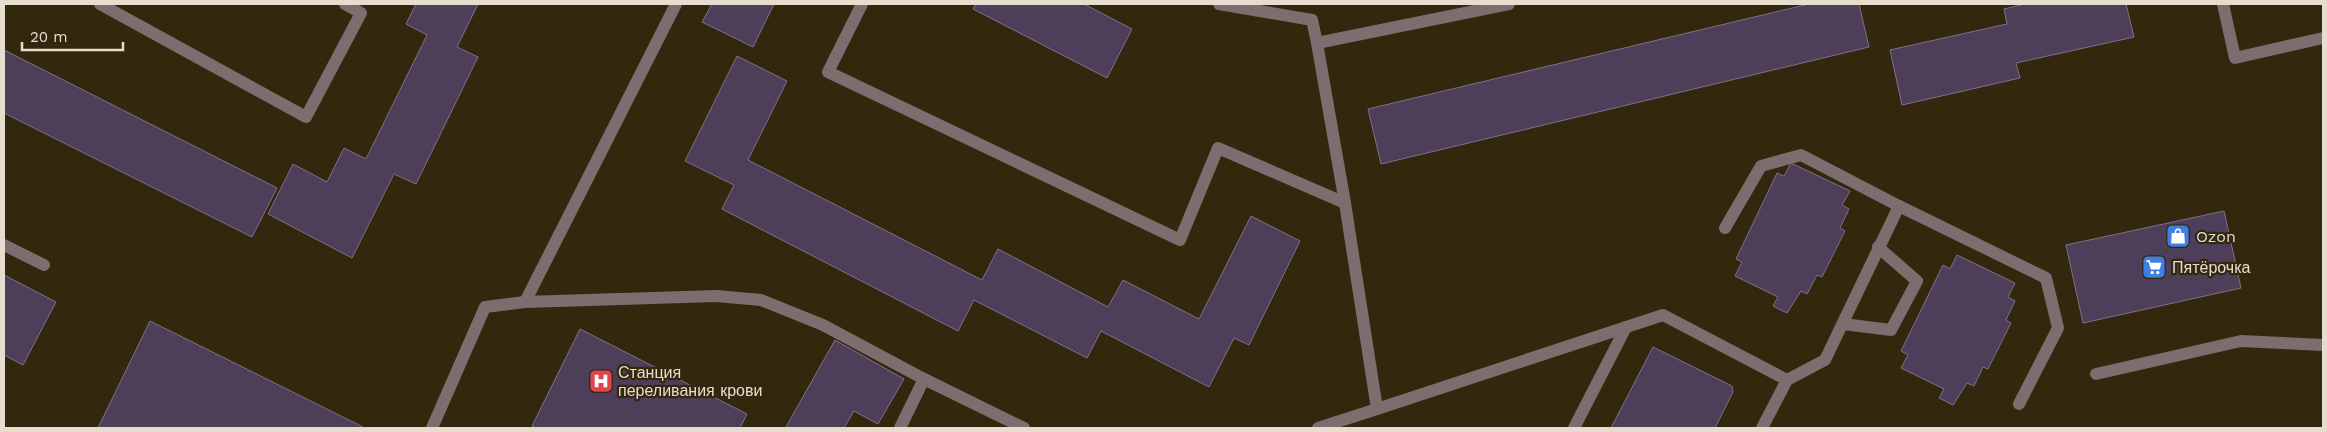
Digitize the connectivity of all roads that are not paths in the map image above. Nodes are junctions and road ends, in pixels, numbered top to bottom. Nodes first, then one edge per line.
1 (100, 4) edge
2 (344, 4) edge
3 (676, 4) edge
4 (862, 4) edge
5 (1219, 4) edge
6 (1509, 4) edge
7 (2223, 4) edge
8 (2323, 38) edge
9 (1316, 43) junction
10 (1345, 203) junction
11 (1899, 206) junction
12 (1725, 228) dead end
13 (4, 245) edge
14 (1878, 248) junction
15 (44, 266) dead end
16 (525, 302) junction
17 (1843, 324) junction
18 (1626, 327) junction
19 (2323, 345) edge
20 (2096, 374) dead end
21 (924, 379) junction
22 (1787, 380) junction
23 (2019, 404) dead end
24 (1377, 410) junction
25 (432, 428) edge
26 (900, 428) edge
27 (1024, 428) edge
28 (1318, 428) edge
29 (1574, 428) edge
30 (1762, 428) edge

1 - 2 lane
3 - 16 lane
4 - 10 lane
5 - 9 lane
6 - 9 lane
7 - 8 lane
9 - 10 lane
10 - 24 lane
11 - 12 lane
11 - 14 lane
11 - 23 lane
13 - 15 lane
14 - 17 lane
14 - 17 lane
16 - 21 lane
16 - 25 lane
17 - 22 lane
18 - 22 lane
18 - 24 lane
18 - 29 lane
19 - 20 lane
21 - 26 lane
21 - 27 lane
22 - 30 lane
24 - 28 lane

